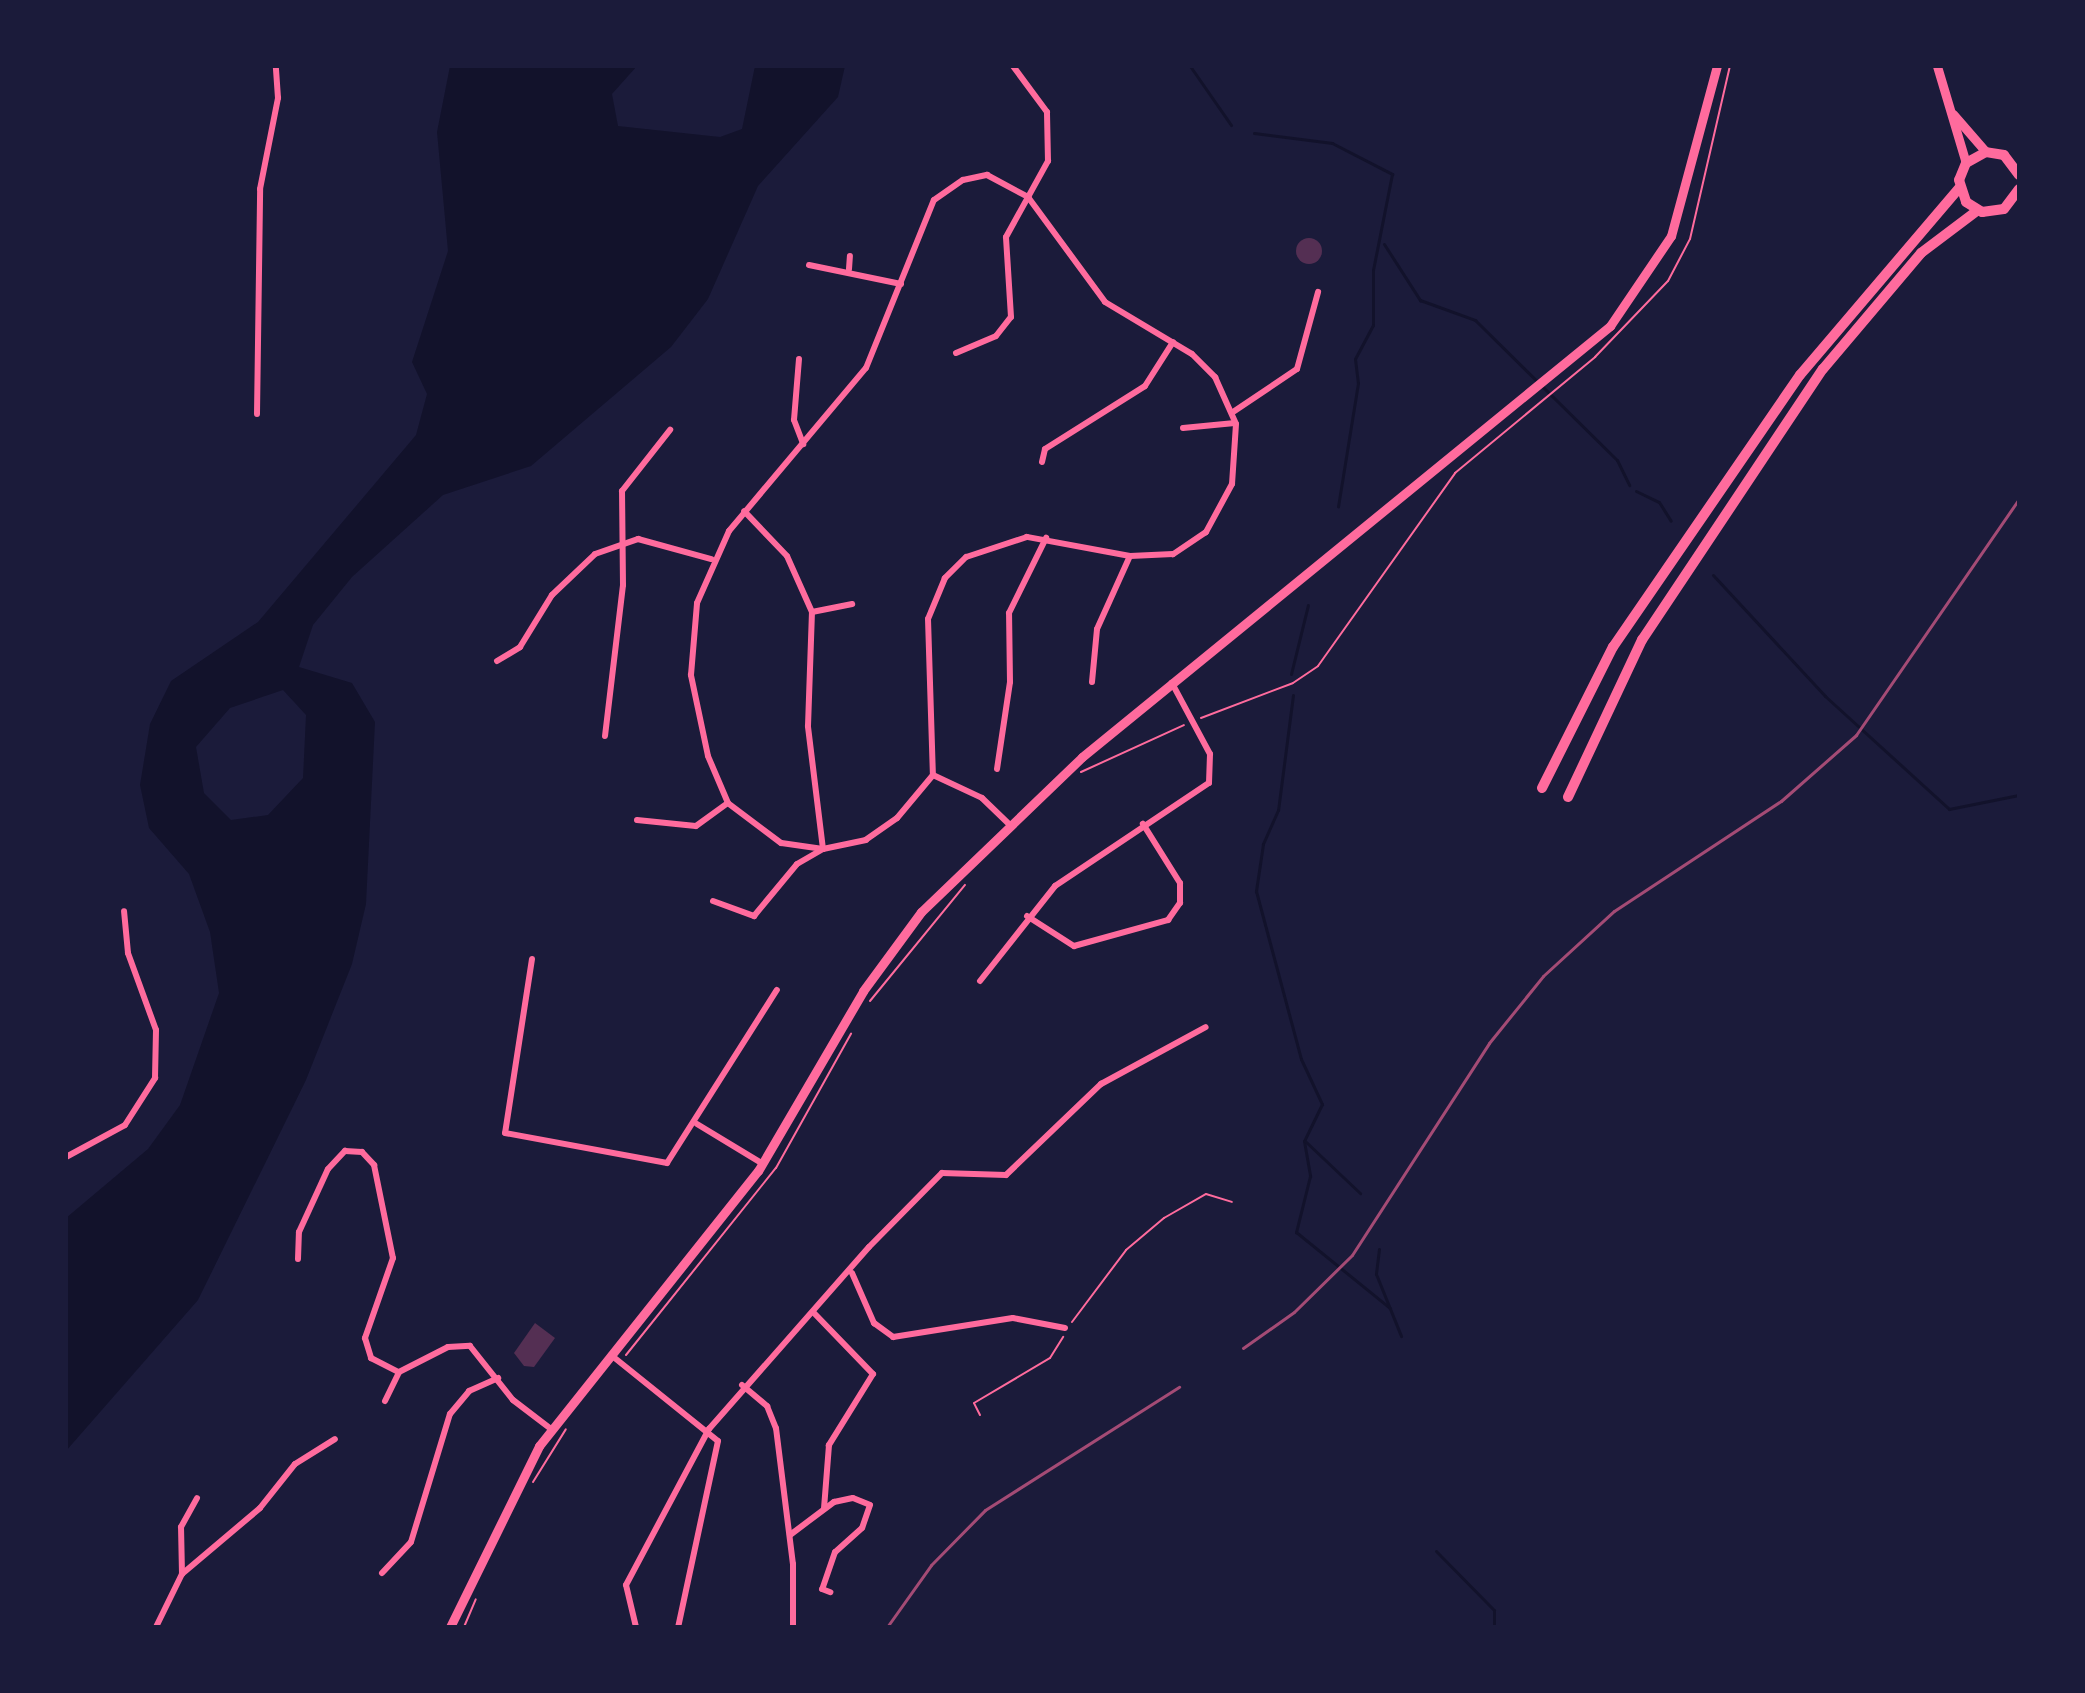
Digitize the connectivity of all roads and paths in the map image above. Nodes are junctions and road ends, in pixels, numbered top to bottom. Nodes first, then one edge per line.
1 (276, 66) edge
2 (1013, 66) edge
3 (1717, 66) edge
4 (1730, 66) edge
5 (1937, 66) edge
6 (1953, 114) junction
7 (2019, 149) edge
8 (1986, 152) junction
9 (2004, 155) junction
10 (1966, 163) junction
11 (2019, 175) edge
12 (1959, 188) junction
13 (2019, 189) edge
14 (1028, 197) junction
15 (1978, 210) junction
16 (850, 256) dead end
17 (809, 265) dead end
18 (849, 269) junction
19 (901, 284) junction
20 (1318, 292) dead end
21 (1173, 342) junction
22 (956, 353) dead end
23 (799, 359) dead end
24 (1233, 412) junction
25 (257, 414) dead end
26 (1235, 423) junction
27 (1183, 428) dead end
28 (670, 430) dead end
29 (803, 444) junction
30 (1042, 462) dead end
31 (744, 511) junction
32 (1046, 538) junction
33 (621, 542) junction
34 (1130, 556) junction
35 (711, 559) junction
36 (852, 604) dead end
37 (812, 612) junction
38 (497, 661) dead end
39 (1092, 682) dead end
40 (1172, 683) junction
41 (1197, 720) junction
42 (605, 736) dead end
43 (997, 769) dead end
44 (933, 775) junction
45 (1076, 776) dead end
46 (1542, 788) dead end
47 (1568, 797) dead end
48 (728, 803) junction
49 (637, 820) dead end
50 (1008, 823) junction
51 (1143, 824) junction
52 (823, 849) junction
53 (971, 878) dead end
54 (713, 901) dead end
55 (124, 911) dead end
56 (939, 915) dead end
57 (1027, 916) junction
58 (532, 959) dead end
59 (980, 981) dead end
60 (777, 990) dead end
61 (1206, 1027) dead end
62 (697, 1124) junction
63 (66, 1157) edge
64 (763, 1164) junction
65 (1232, 1202) dead end
66 (298, 1259) dead end
67 (852, 1273) junction
68 (814, 1313) junction
69 (1065, 1328) junction
70 (608, 1353) junction
71 (399, 1372) junction
72 (498, 1378) junction
73 (742, 1385) junction
74 (385, 1401) dead end
75 (980, 1415) dead end
76 (573, 1419) dead end
77 (551, 1429) junction
78 (709, 1429) junction
79 (335, 1439) dead end
80 (528, 1492) dead end
81 (197, 1498) dead end
82 (824, 1509) junction
83 (790, 1535) junction
84 (382, 1573) dead end
85 (182, 1574) junction
86 (830, 1592) dead end
87 (477, 1597) dead end
88 (156, 1627) edge
89 (450, 1627) edge
90 (464, 1627) edge
91 (636, 1627) edge
92 (678, 1627) edge
93 (793, 1627) edge

1 - 25 street
2 - 14 street
3 - 40 main road
4 - 41 path
5 - 6 main road
6 - 8 main road
6 - 10 main road
7 - 9 highway
8 - 9 highway
8 - 10 highway
9 - 11 highway
10 - 12 highway
12 - 15 highway
12 - 46 highway
13 - 15 highway
14 - 19 street
14 - 21 street
14 - 22 street
15 - 47 highway
16 - 18 street
17 - 18 street
18 - 19 street
19 - 29 street
20 - 24 street
21 - 24 street
21 - 30 street
23 - 29 street
24 - 26 street
26 - 27 street
26 - 34 street
28 - 33 street
29 - 31 street
31 - 35 street
31 - 37 street
32 - 34 street
32 - 43 street
32 - 44 street
33 - 35 street
33 - 38 street
33 - 42 street
34 - 39 street
35 - 48 street
36 - 37 street
37 - 52 street
40 - 41 street
40 - 50 main road
41 - 45 path
41 - 51 street
44 - 50 street
44 - 52 street
48 - 49 street
48 - 52 street
50 - 64 main road
51 - 57 street
51 - 57 street
52 - 54 street
53 - 56 path
55 - 63 street
57 - 59 street
58 - 62 street
60 - 62 street
61 - 67 street
62 - 64 street
64 - 70 main road
65 - 69 path
66 - 71 street
67 - 68 street
67 - 69 street
68 - 73 street
68 - 82 street
69 - 75 path
70 - 77 main road
70 - 78 street
71 - 72 street
71 - 74 street
72 - 77 street
72 - 84 street
73 - 78 street
73 - 83 street
76 - 80 path
77 - 89 main road
78 - 91 street
78 - 92 street
79 - 85 street
81 - 85 street
82 - 83 street
82 - 86 street
83 - 93 street
85 - 88 street
87 - 90 path

